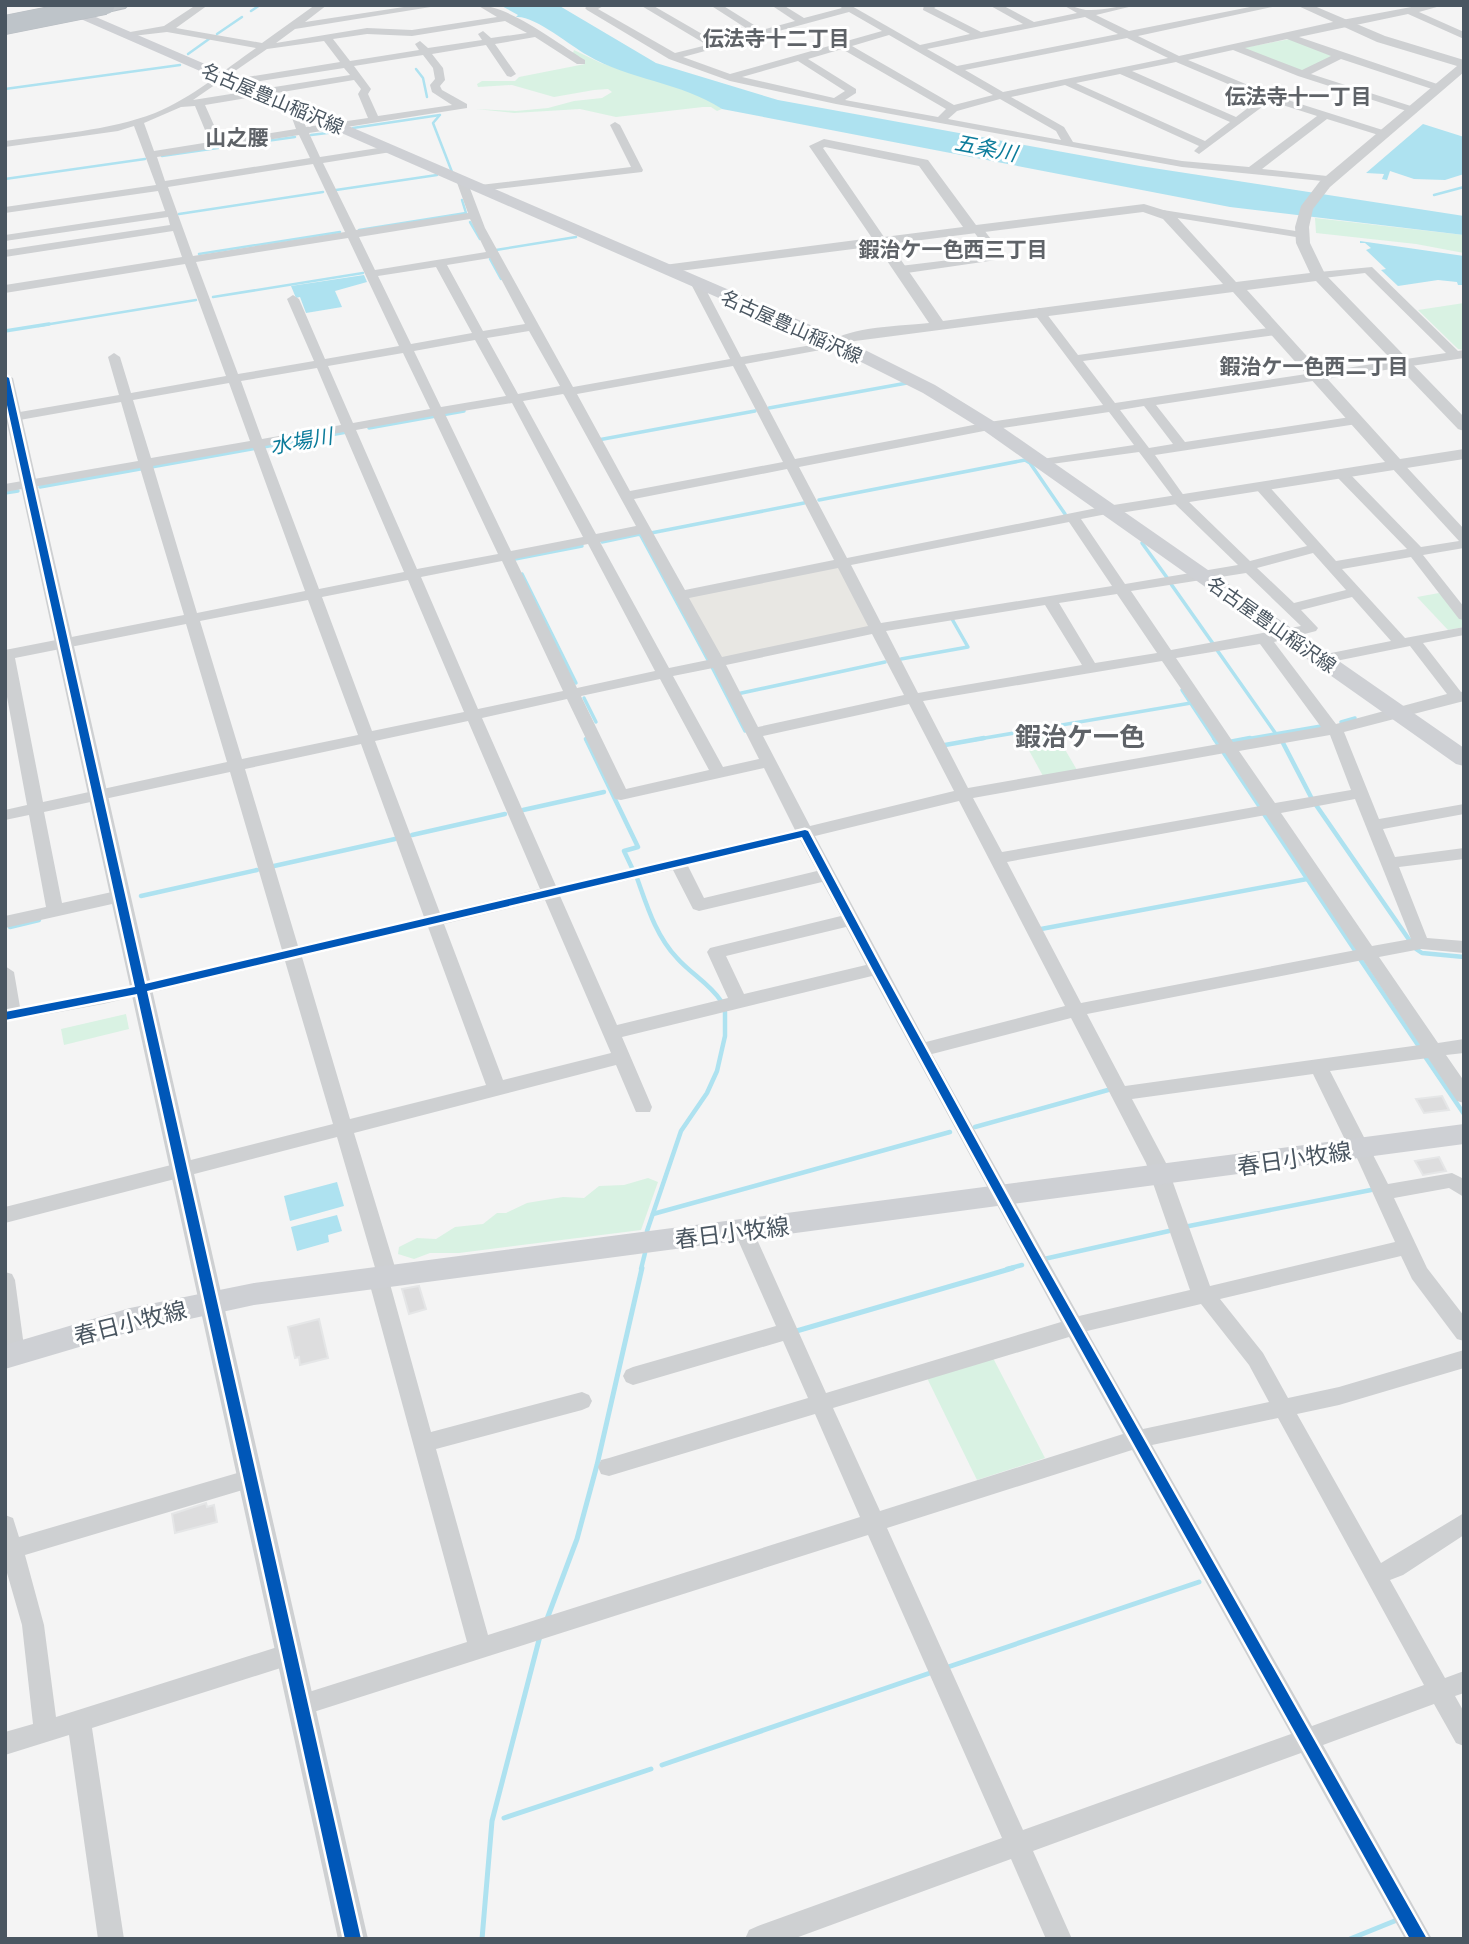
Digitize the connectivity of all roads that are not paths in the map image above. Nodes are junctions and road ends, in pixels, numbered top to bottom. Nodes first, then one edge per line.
1 (105, 5) edge
2 (120, 5) edge
3 (202, 5) edge
4 (322, 5) edge
5 (437, 5) edge
6 (482, 5) edge
7 (600, 5) edge
8 (645, 5) edge
9 (715, 5) edge
10 (776, 5) edge
11 (934, 5) edge
12 (994, 5) edge
13 (1068, 5) edge
14 (1132, 5) edge
15 (1218, 5) edge
16 (1276, 5) edge
17 (1301, 5) edge
18 (1439, 5) edge
19 (422, 6) edge
20 (65, 7) edge
21 (847, 7) edge
22 (379, 10) edge
23 (1410, 11) junction
24 (1235, 13) junction
25 (1086, 14) junction
26 (5, 17) edge
27 (507, 18) junction
28 (803, 22) junction
29 (474, 23) junction
30 (1344, 24) junction
31 (1033, 25) junction
32 (5, 26) edge
33 (454, 26) junction
34 (291, 27) junction
35 (167, 29) junction
36 (1458, 30) edge
37 (890, 32) junction
38 (412, 33) junction
39 (760, 33) junction
40 (124, 34) junction
41 (537, 34) junction
42 (979, 35) junction
43 (1127, 35) junction
44 (1288, 36) junction
45 (1464, 36) edge
46 (327, 38) junction
47 (488, 41) junction
48 (262, 46) junction
49 (714, 46) junction
50 (844, 46) junction
51 (918, 48) junction
52 (1236, 48) junction
53 (425, 51) junction
54 (1340, 56) junction
55 (673, 57) junction
56 (800, 58) junction
57 (1180, 60) junction
58 (581, 62) dead end
59 (344, 64) junction
60 (1464, 65) edge
61 (956, 69) junction
62 (1122, 71) junction
63 (511, 74) dead end
64 (1302, 74) junction
65 (356, 77) junction
66 (730, 78) junction
67 (227, 79) junction
68 (1066, 82) junction
69 (1439, 88) junction
70 (261, 94) junction
71 (1003, 95) junction
72 (1268, 97) junction
73 (836, 101) junction
74 (199, 103) junction
75 (177, 106) junction
76 (293, 107) junction
77 (953, 109) junction
78 (1413, 110) junction
79 (1324, 116) junction
80 (941, 120) junction
81 (375, 121) junction
82 (1237, 121) junction
83 (138, 122) junction
84 (615, 125) dead end
85 (338, 127) junction
86 (303, 132) junction
87 (1385, 134) junction
88 (5, 144) edge
89 (217, 145) junction
90 (1069, 145) junction
91 (1206, 145) junction
92 (391, 149) junction
93 (150, 155) junction
94 (317, 162) junction
95 (1182, 164) junction
96 (1253, 170) junction
97 (462, 180) junction
98 (1328, 181) junction
99 (162, 186) junction
100 (480, 188) junction
101 (5, 210) edge
102 (172, 213) junction
103 (1163, 213) junction
104 (474, 215) junction
105 (177, 227) junction
106 (975, 228) junction
107 (1302, 231) junction
108 (353, 234) junction
109 (5, 238) edge
110 (879, 240) junction
111 (5, 254) edge
112 (494, 254) junction
113 (189, 260) junction
114 (440, 263) junction
115 (664, 269) junction
116 (900, 270) junction
117 (371, 274) junction
118 (1319, 275) junction
119 (697, 284) junction
120 (1234, 287) junction
121 (5, 289) edge
122 (293, 299) dead end
123 (1039, 313) junction
124 (939, 326) junction
125 (534, 327) junction
126 (1276, 331) junction
127 (480, 336) junction
128 (837, 343) junction
129 (406, 349) junction
130 (1460, 354) edge
131 (114, 358) dead end
132 (1074, 359) junction
133 (738, 361) junction
134 (322, 363) junction
135 (1403, 363) junction
136 (1317, 376) junction
137 (5, 378) edge
138 (234, 379) junction
139 (568, 390) junction
140 (126, 398) junction
141 (515, 399) junction
142 (1147, 402) junction
143 (1112, 408) junction
144 (437, 414) junction
145 (14, 417) junction
146 (1357, 420) junction
147 (989, 426) junction
148 (1464, 426) edge
149 (350, 430) junction
150 (260, 446) junction
151 (1181, 446) junction
152 (1144, 450) junction
153 (1464, 454) edge
154 (1042, 463) junction
155 (792, 464) junction
156 (1396, 464) junction
157 (146, 466) junction
158 (1341, 473) junction
159 (29, 484) junction
160 (1261, 486) junction
161 (5, 488) edge
162 (626, 496) junction
163 (1179, 498) junction
164 (1108, 510) junction
165 (1073, 517) junction
166 (644, 529) junction
167 (1464, 538) edge
168 (591, 539) junction
169 (1464, 544) edge
170 (1316, 548) junction
171 (1416, 552) junction
172 (506, 556) junction
173 (844, 562) junction
174 (1332, 566) junction
175 (1248, 567) junction
176 (411, 575) junction
177 (1203, 576) junction
178 (1122, 589) junction
179 (1355, 592) junction
180 (314, 594) junction
181 (680, 594) junction
182 (1050, 601) junction
183 (1291, 608) junction
184 (1464, 615) edge
185 (190, 619) junction
186 (878, 628) junction
187 (1464, 631) edge
188 (1287, 635) junction
189 (1264, 639) junction
190 (1406, 640) junction
191 (64, 643) junction
192 (6, 655) edge
193 (1167, 656) junction
194 (1321, 659) junction
195 (717, 662) junction
196 (1091, 668) junction
197 (664, 674) junction
198 (572, 693) junction
199 (1461, 697) edge
200 (915, 698) junction
201 (1398, 713) junction
202 (472, 715) junction
203 (1333, 730) junction
204 (754, 733) junction
205 (367, 737) junction
206 (1229, 748) junction
207 (1464, 759) edge
208 (769, 762) junction
209 (234, 766) junction
210 (718, 773) junction
211 (964, 793) junction
212 (1361, 793) junction
213 (98, 795) junction
214 (36, 808) junction
215 (1464, 808) edge
216 (1270, 809) junction
217 (5, 815) edge
218 (1374, 825) junction
219 (805, 833) junction
220 (1464, 853) edge
221 (998, 858) junction
222 (678, 863) junction
223 (1389, 863) junction
224 (827, 875) junction
225 (550, 893) junction
226 (121, 896) junction
227 (55, 911) junction
228 (435, 920) junction
229 (850, 920) junction
230 (5, 922) edge
231 (1421, 943) junction
232 (1464, 947) edge
233 (291, 954) junction
234 (1368, 954) junction
235 (876, 969) junction
236 (5, 972) edge
237 (141, 989) junction
238 (739, 1002) junction
239 (1076, 1010) junction
240 (9, 1016) edge
241 (611, 1033) junction
242 (1464, 1046) edge
243 (920, 1049) junction
244 (1433, 1050) junction
245 (621, 1057) junction
246 (1318, 1066) junction
247 (497, 1089) junction
248 (1120, 1094) junction
249 (1464, 1096) edge
250 (643, 1107) dead end
251 (343, 1129) junction
252 (1464, 1134) edge
253 (1361, 1150) junction
254 (182, 1170) junction
255 (1160, 1176) junction
256 (1464, 1190) edge
257 (1382, 1194) junction
258 (1000, 1197) junction
259 (5, 1215) edge
260 (744, 1231) junction
261 (1407, 1247) junction
262 (383, 1278) junction
263 (5, 1280) edge
264 (1205, 1295) junction
265 (211, 1303) junction
266 (1074, 1326) junction
267 (788, 1331) junction
268 (1464, 1334) edge
269 (10, 1356) edge
270 (1464, 1359) edge
271 (633, 1376) dead end
272 (582, 1401) dead end
273 (821, 1403) junction
274 (1284, 1408) junction
275 (1138, 1438) junction
276 (423, 1443) junction
277 (608, 1467) dead end
278 (251, 1478) junction
279 (873, 1522) junction
280 (1464, 1523) edge
281 (5, 1525) edge
282 (10, 1552) edge
283 (1374, 1576) junction
284 (481, 1648) junction
285 (290, 1654) junction
286 (1464, 1682) edge
287 (1438, 1690) junction
288 (301, 1705) junction
289 (79, 1720) junction
290 (46, 1731) junction
291 (1464, 1735) edge
292 (1308, 1739) junction
293 (5, 1744) edge
294 (1018, 1845) junction
295 (111, 1939) edge
296 (353, 1939) edge
297 (758, 1939) edge
298 (1059, 1939) edge
299 (1419, 1939) edge

1 - 32 highway, bridge
2 - 20 highway
3 - 35 street
4 - 34 street
5 - 19 street
5 - 33 street
6 - 27 street
7 - 55 street
8 - 49 street
9 - 39 street
10 - 28 street
11 - 42 street
12 - 31 street
13 - 25 street
14 - 25 street
15 - 24 street
16 - 24 street
17 - 30 street
18 - 23 street
19 - 22 street
20 - 26 highway
20 - 32 highway
20 - 40 main road, 名古屋豊山稲沢線
21 - 28 street
21 - 37 street
22 - 34 street
23 - 30 street
23 - 36 street
24 - 43 street
25 - 31 street
25 - 43 street
27 - 29 street
27 - 41 street
28 - 39 street
29 - 33 street
29 - 47 street
30 - 44 street
30 - 60 street
31 - 42 street
33 - 38 street
34 - 48 street
35 - 40 street
35 - 48 street
36 - 45 street
37 - 50 street
37 - 51 street
38 - 46 street
38 - 53 street
39 - 49 street
40 - 67 main road, 名古屋豊山稲沢線
41 - 47 street
41 - 58 street
42 - 51 street
43 - 57 street
43 - 61 street
44 - 52 street
44 - 54 street
46 - 48 street
46 - 59 street
47 - 53 street
47 - 63 street
48 - 67 street
49 - 55 street
50 - 56 street
50 - 77 street
51 - 61 street
52 - 57 street
52 - 64 street
53 - 59 street
53 - 81 street
54 - 64 street
54 - 69 street
55 - 66 street
56 - 66 street
56 - 73 street
57 - 62 street
57 - 72 street
59 - 65 street
59 - 67 street
60 - 69 street
61 - 71 street
62 - 68 street
62 - 82 street
64 - 78 street
65 - 70 street
65 - 81 street
66 - 73 street
67 - 70 main road, 名古屋豊山稲沢線
67 - 75 street
68 - 71 street
68 - 91 street
69 - 78 street
70 - 74 street
70 - 76 main road, 名古屋豊山稲沢線
71 - 77 street
71 - 90 street
72 - 79 street
72 - 82 street
73 - 80 street
74 - 75 street
74 - 89 street
75 - 83 street
76 - 85 main road, 名古屋豊山稲沢線
76 - 86 street
77 - 80 street
78 - 87 street
79 - 87 street
79 - 96 street
80 - 90 street
81 - 85 street
82 - 91 street
83 - 88 street
83 - 93 street
84 - 100 street
85 - 86 street
85 - 92 main road, 名古屋豊山稲沢線
86 - 89 street
86 - 94 street
87 - 98 street
89 - 93 street
90 - 95 street
91 - 95 street
92 - 94 street
92 - 97 main road, 名古屋豊山稲沢線
93 - 99 street
94 - 99 street
94 - 108 street
95 - 96 street
96 - 98 street
97 - 100 main road, 名古屋豊山稲沢線
97 - 104 street
98 - 107 street
99 - 101 street
99 - 102 street
100 - 115 main road, 名古屋豊山稲沢線
102 - 105 street
102 - 109 street
103 - 106 street
103 - 107 street
103 - 120 street
104 - 108 street
104 - 112 street
105 - 111 street
105 - 113 street
106 - 110 street
106 - 110 street
106 - 116 street
107 - 118 street
108 - 113 street
108 - 117 street
110 - 115 street
110 - 116 street
112 - 114 street
112 - 125 street
113 - 121 street
113 - 138 street
114 - 117 street
114 - 127 street
115 - 119 main road, 名古屋豊山稲沢線
116 - 124 street
117 - 129 street
118 - 120 street
118 - 130 street
118 - 135 street
119 - 128 main road, 名古屋豊山稲沢線
119 - 133 street
120 - 123 street
120 - 126 street
122 - 134 street
123 - 124 street
123 - 132 street
124 - 128 street
125 - 127 street
125 - 139 street
126 - 132 street
126 - 136 street
127 - 129 street
127 - 141 street
128 - 133 street
128 - 147 main road, 名古屋豊山稲沢線
129 - 134 street
129 - 144 street
130 - 135 street
131 - 140 street
132 - 143 street
133 - 139 street
133 - 155 street
134 - 138 street
134 - 149 street
135 - 136 street
135 - 148 street
136 - 142 street
136 - 146 street
137 - 145 street
138 - 140 street
138 - 150 street
139 - 141 street
139 - 162 street
140 - 145 street
140 - 157 street
141 - 144 street
141 - 168 street
142 - 143 street
142 - 151 street
143 - 147 street
143 - 152 street
144 - 149 street
144 - 172 street
145 - 159 street
146 - 151 street
146 - 156 street
147 - 154 main road, 名古屋豊山稲沢線
147 - 155 street
149 - 150 street
149 - 176 street
150 - 157 street
150 - 180 street
151 - 152 street
152 - 154 street
152 - 163 street
153 - 156 street
154 - 164 main road, 名古屋豊山稲沢線
155 - 162 street
155 - 173 street
156 - 158 street
156 - 167 street
157 - 159 street
157 - 185 street
158 - 160 street
158 - 171 street
159 - 161 street
159 - 191 street
160 - 163 street
160 - 170 street
162 - 166 street
163 - 164 street
163 - 175 street
164 - 165 street
164 - 177 main road, 名古屋豊山稲沢線
165 - 173 street
165 - 178 street
166 - 168 street
166 - 181 street
168 - 172 street
168 - 197 street
169 - 171 street
170 - 174 street
170 - 175 street
171 - 174 street
171 - 184 street
172 - 176 street
172 - 198 street
173 - 181 street
173 - 186 street
174 - 179 street
175 - 177 street
175 - 183 street
176 - 180 street
176 - 202 street
177 - 178 street
177 - 188 main road, 名古屋豊山稲沢線
178 - 182 street
178 - 193 street
179 - 183 street
179 - 190 street
180 - 185 street
180 - 205 street
181 - 195 street
182 - 186 street
182 - 196 street
183 - 188 street
185 - 191 street
185 - 209 street
186 - 195 street
186 - 200 street
187 - 190 street
188 - 189 street
188 - 194 main road, 名古屋豊山稲沢線
189 - 193 street
189 - 203 street
190 - 194 street
190 - 199 street
191 - 192 street
191 - 213 street
192 - 214 street
193 - 196 street
193 - 206 street
194 - 201 main road, 名古屋豊山稲沢線
195 - 197 street
195 - 204 street
196 - 200 street
197 - 198 street
197 - 210 street
198 - 202 street
198 - 210 street
199 - 201 street
200 - 204 street
200 - 211 street
201 - 203 street
201 - 207 main road, 名古屋豊山稲沢線
202 - 205 street
202 - 225 street
203 - 206 street
203 - 212 street
204 - 208 street
205 - 209 street
205 - 228 street
206 - 211 street
206 - 216 street
208 - 210 street
208 - 219 street
209 - 213 street
209 - 233 street
211 - 219 street
211 - 221 street
212 - 216 street
212 - 218 street
213 - 214 street
213 - 226 street
214 - 217 street
214 - 227 street
215 - 218 street
216 - 221 street
216 - 234 street
218 - 223 street
219 - 222 street
219 - 224 street
220 - 223 street
221 - 239 street
222 - 224 street
222 - 225 street
223 - 231 street
224 - 229 street
225 - 228 street
225 - 241 street
226 - 227 street
226 - 237 street
227 - 230 street
228 - 233 street
228 - 247 street
229 - 235 street
229 - 238 street
231 - 232 street
231 - 234 street
233 - 237 street
233 - 251 street
234 - 239 street
234 - 244 street
235 - 238 street
235 - 243 street
236 - 240 street
237 - 240 street
237 - 254 street
238 - 241 street
239 - 243 street
239 - 248 street
241 - 245 street
242 - 244 street
243 - 258 street
244 - 246 street
244 - 249 street
245 - 247 street
245 - 250 street
246 - 248 street
246 - 253 street
247 - 251 street
248 - 255 street
251 - 254 street
251 - 262 street
252 - 253 main road, 春日小牧線
253 - 255 main road, 春日小牧線
253 - 257 street
254 - 259 street
254 - 265 street
255 - 258 main road, 春日小牧線
255 - 264 street
256 - 257 street
257 - 261 street
258 - 260 main road, 春日小牧線
258 - 266 street
260 - 262 main road, 春日小牧線
260 - 267 street
261 - 264 street
261 - 268 street
262 - 265 main road, 春日小牧線
262 - 276 street
263 - 269 street
264 - 266 street
264 - 274 street
265 - 269 main road, 春日小牧線
265 - 278 street
266 - 273 street
266 - 275 street
267 - 271 street
267 - 273 street
270 - 274 street
272 - 276 street
273 - 277 street
273 - 279 street
274 - 275 street
274 - 283 street
275 - 279 street
275 - 292 street
276 - 284 street
278 - 282 street
278 - 285 street
279 - 284 street
279 - 294 street
280 - 283 street
281 - 282 street
282 - 290 street
283 - 287 street
284 - 288 street
285 - 288 street
285 - 289 street
286 - 287 street
287 - 291 street
287 - 292 street
288 - 296 street
289 - 290 street
289 - 295 street
290 - 293 street
292 - 294 street
292 - 299 street
294 - 297 street
294 - 298 street

